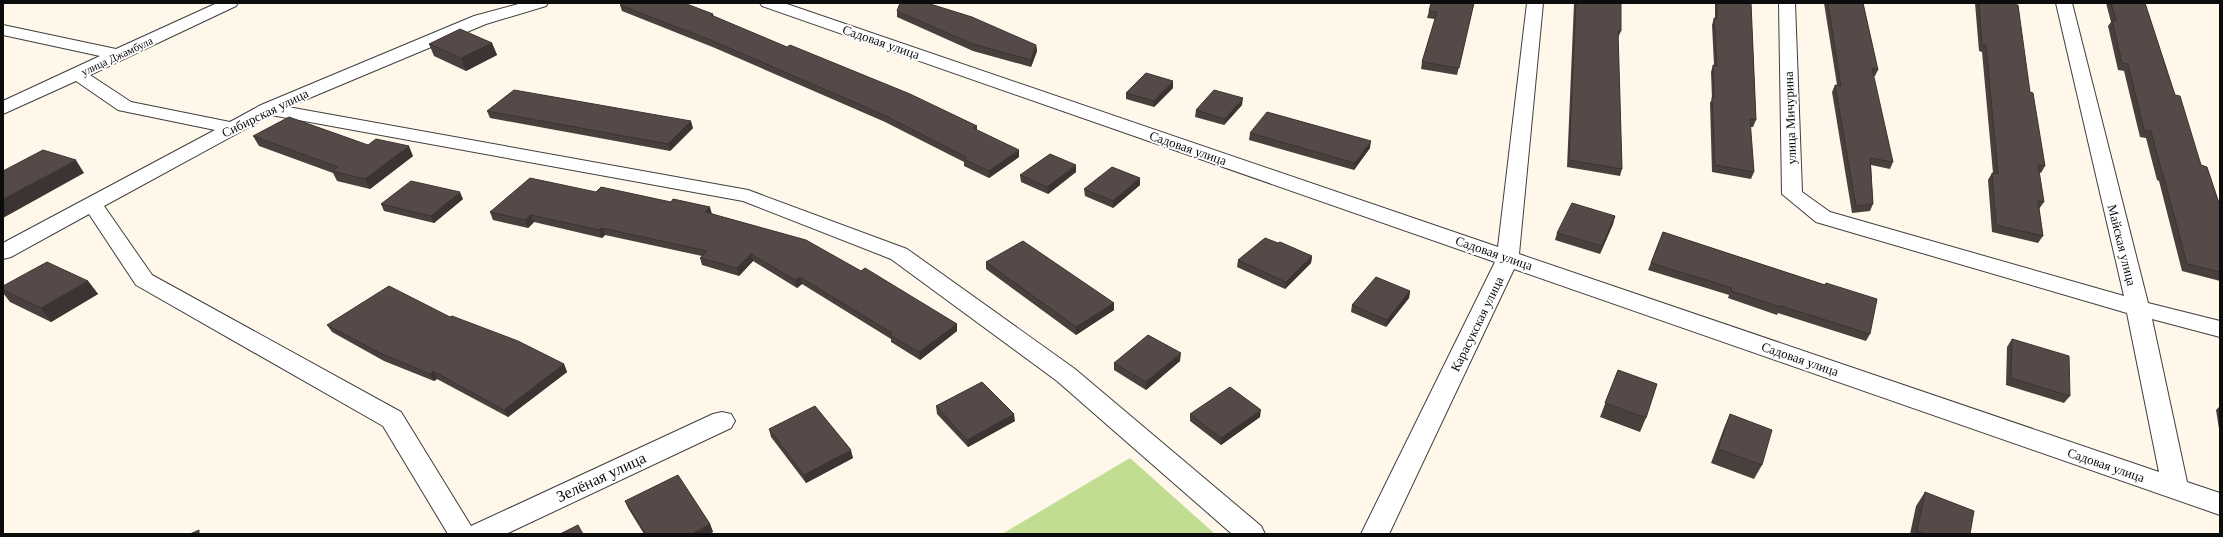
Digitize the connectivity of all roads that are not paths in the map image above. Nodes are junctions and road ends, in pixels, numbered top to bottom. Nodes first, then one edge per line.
1 (230, 3) edge
2 (540, 3) edge
3 (768, 3) edge
4 (1535, 3) edge
5 (1787, 3) edge
6 (2064, 3) edge
7 (3, 30) edge
8 (118, 55) junction
9 (77, 74) junction
10 (3, 108) edge
11 (268, 109) junction
12 (233, 128) junction
13 (92, 204) junction
14 (3, 252) edge
15 (1508, 258) junction
16 (2138, 308) junction
17 (2220, 329) edge
18 (722, 421) dead end
19 (2175, 488) junction
20 (2220, 504) edge
21 (462, 534) edge
22 (480, 534) edge
23 (1251, 534) edge
24 (1374, 534) edge

1 - 8 street, улица Джамбула
2 - 11 street, Сибирская улица
3 - 15 street, Садовая улица
4 - 15 street, Карасукская улица
5 - 16 street, улица Мичурина
6 - 16 street, Майская улица
7 - 8 street
8 - 9 street, улица Джамбула
9 - 10 street, улица Джамбула
9 - 12 street
11 - 12 street, Сибирская улица
11 - 23 street
12 - 13 street, Сибирская улица
13 - 14 street, Сибирская улица
13 - 21 street
15 - 19 street, Садовая улица
15 - 24 street, Карасукская улица
16 - 17 street
16 - 19 street, Майская улица
18 - 22 street, Зелёная улица
19 - 20 street, Садовая улица

